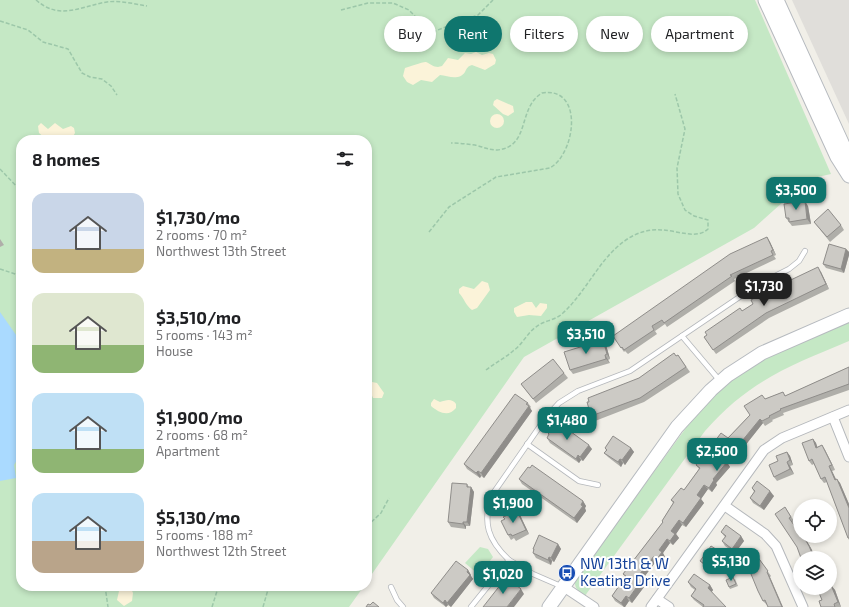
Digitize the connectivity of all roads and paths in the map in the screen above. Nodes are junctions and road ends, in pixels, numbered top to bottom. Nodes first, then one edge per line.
1 (36, 0) edge
2 (493, 0) edge
3 (765, 0) edge
4 (777, 0) edge
5 (147, 6) dead end
6 (341, 10) dead end
7 (0, 21) edge
8 (676, 94) dead end
9 (116, 95) dead end
10 (451, 143) dead end
11 (849, 158) edge
12 (0, 169) edge
13 (849, 176) edge
14 (16, 186) edge
15 (429, 232) dead end
16 (806, 251) dead end
17 (0, 269) edge
18 (16, 274) edge
19 (849, 315) edge
20 (682, 336) junction
21 (486, 370) dead end
22 (721, 381) junction
23 (849, 410) edge
24 (833, 417) junction
25 (527, 444) junction
26 (849, 457) edge
27 (598, 485) dead end
28 (389, 498) dead end
29 (725, 506) junction
30 (372, 521) edge
31 (509, 560) junction
32 (390, 587) dead end
33 (564, 587) junction
34 (105, 591) edge
35 (217, 591) edge
36 (268, 591) edge
37 (657, 598) junction
38 (108, 607) edge
39 (212, 607) edge
40 (263, 607) edge
41 (403, 607) edge
42 (471, 607) edge
43 (549, 607) edge
44 (594, 607) edge
45 (651, 607) edge
46 (669, 607) edge
47 (803, 607) edge

1 - 5 path
2 - 6 path
3 - 13 main road
4 - 11 main road
7 - 9 path
8 - 21 path
10 - 15 path
12 - 14 path
16 - 20 lane
17 - 18 path
19 - 22 main road
20 - 22 lane
20 - 25 lane
22 - 33 main road
23 - 24 street
24 - 26 street
24 - 29 street
25 - 27 lane
25 - 31 lane
28 - 30 path
29 - 37 street
29 - 47 street
31 - 33 lane
31 - 42 lane
32 - 41 lane
33 - 43 main road
33 - 44 street
34 - 38 path
35 - 39 path
36 - 40 path
37 - 45 street
37 - 46 street

